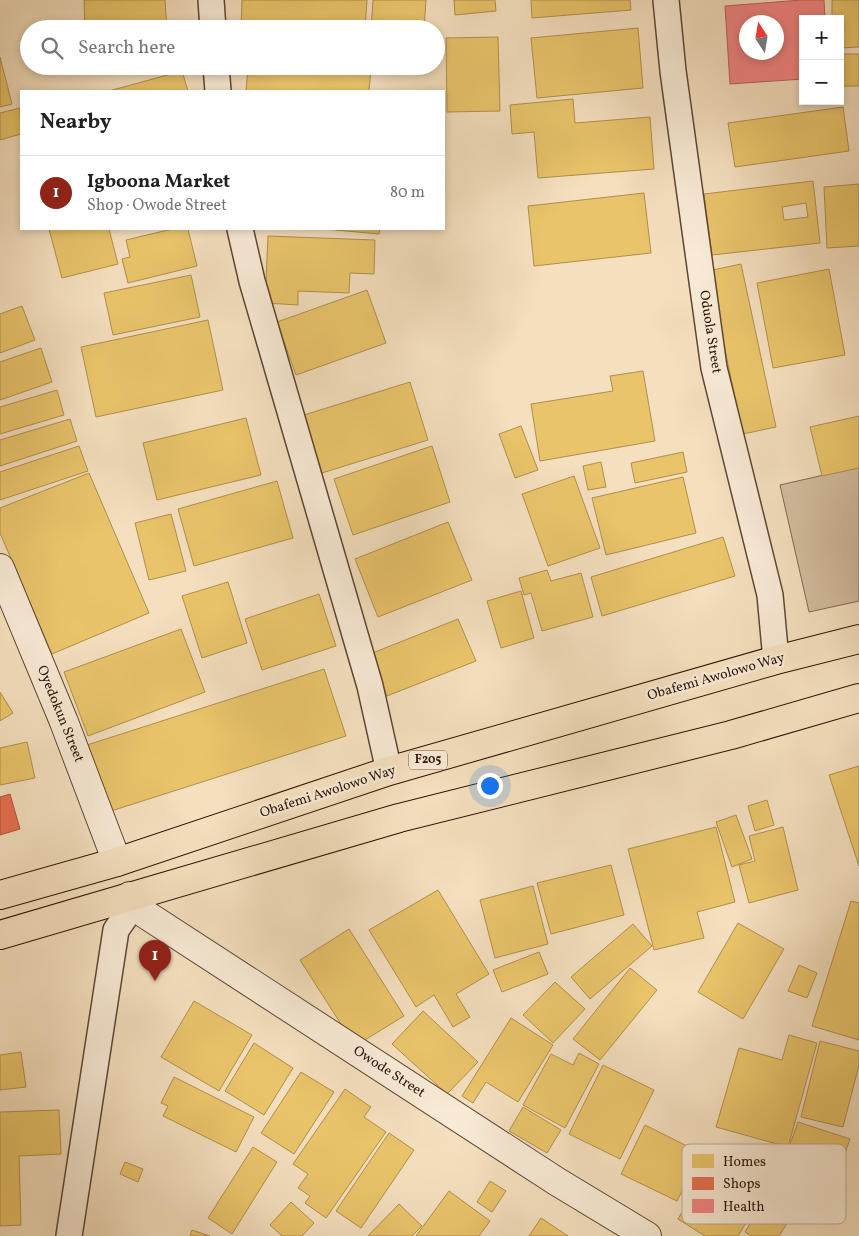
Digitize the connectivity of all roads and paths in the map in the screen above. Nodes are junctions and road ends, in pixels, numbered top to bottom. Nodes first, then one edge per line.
1 (210, 0) edge
2 (666, 0) edge
3 (212, 20) edge
4 (217, 75) edge
5 (218, 90) edge
6 (240, 230) edge
7 (0, 568) edge
8 (859, 639) edge
9 (776, 660) junction
10 (859, 698) edge
11 (389, 771) junction
12 (117, 862) junction
13 (0, 895) edge
14 (133, 899) junction
15 (0, 935) edge
16 (69, 1236) edge
17 (646, 1236) edge

1 - 3 street
2 - 9 street, Oduola Street
4 - 5 street
6 - 11 street
7 - 12 street, Oyedokun Street
8 - 9 main road, Obafemi Awolowo Way / F205
9 - 11 main road, Obafemi Awolowo Way / F205
10 - 14 main road
11 - 12 main road, Obafemi Awolowo Way / F205
12 - 13 main road, Obafemi Awolowo Way / F205
14 - 15 main road
14 - 16 street
14 - 17 street, Owode Street

